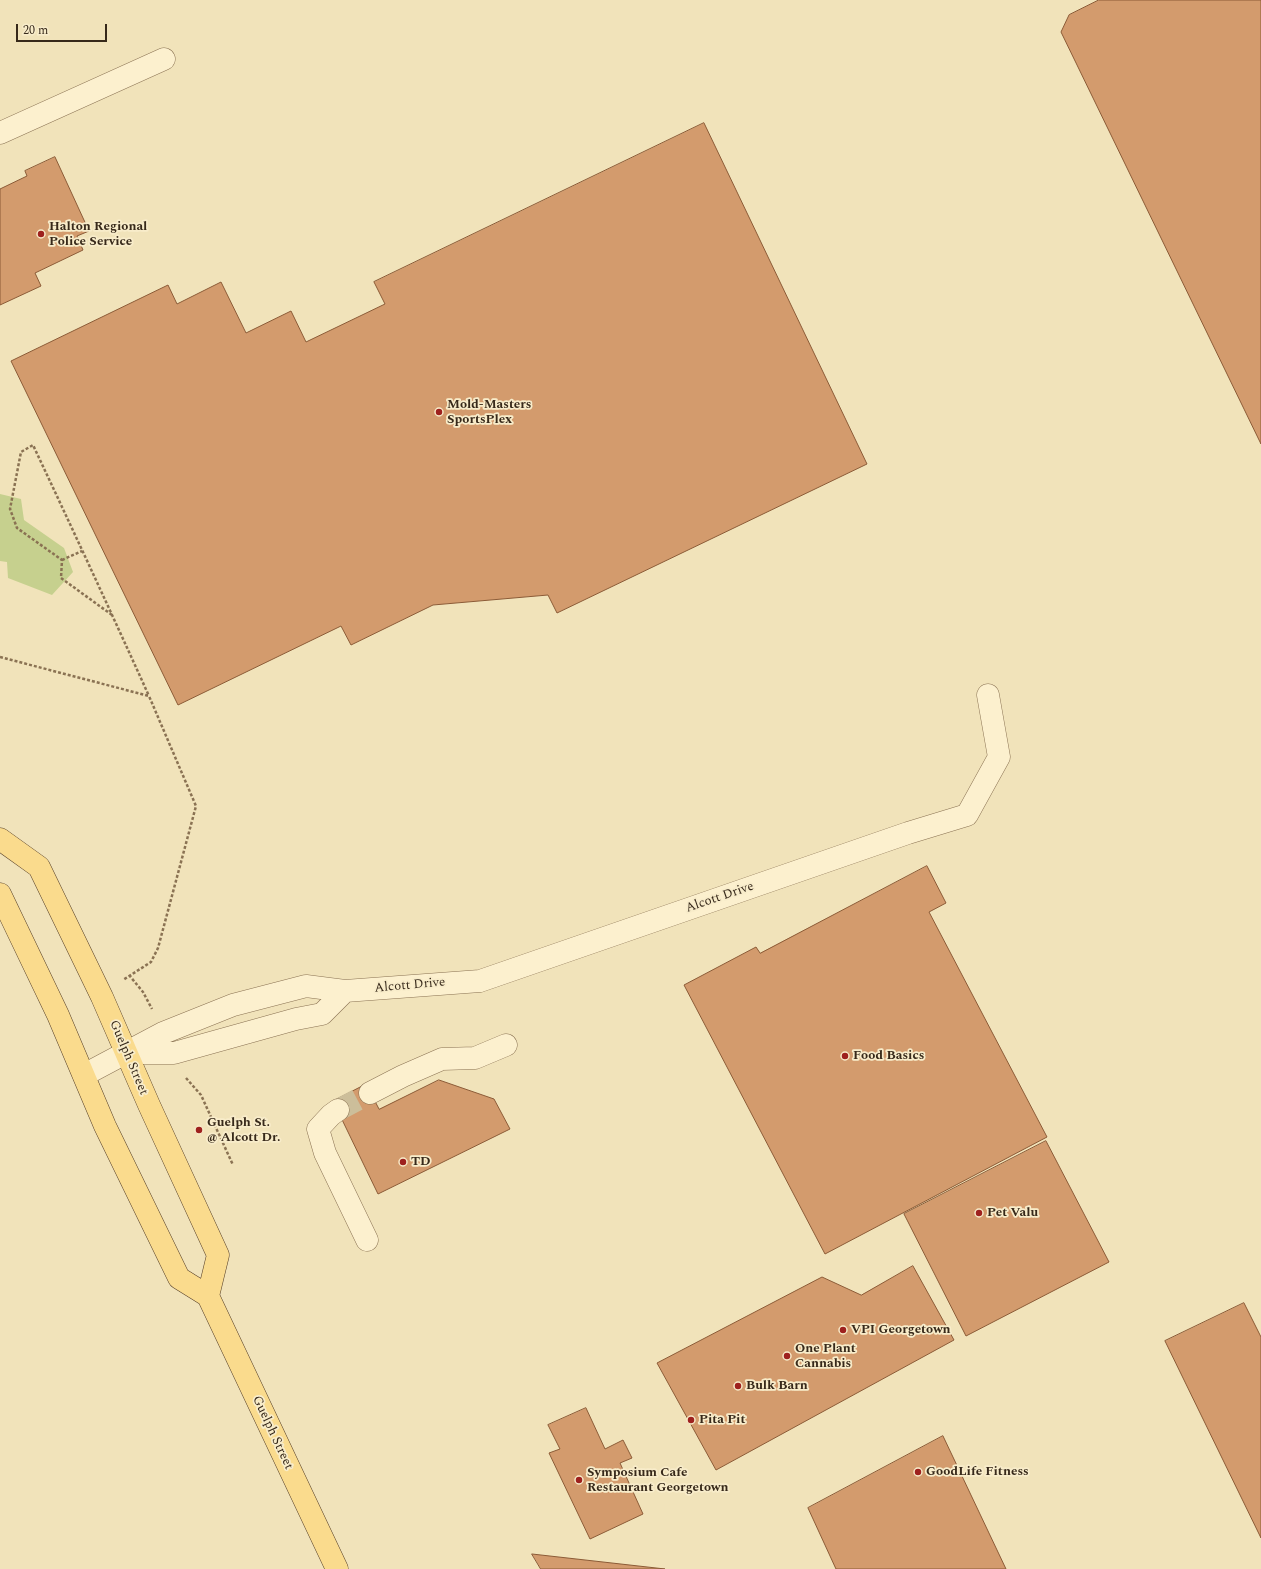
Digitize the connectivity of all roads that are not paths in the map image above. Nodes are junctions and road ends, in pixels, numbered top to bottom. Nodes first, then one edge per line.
1 (164, 59) dead end
2 (0, 133) edge
3 (988, 695) dead end
4 (0, 839) edge
5 (0, 894) edge
6 (346, 991) junction
7 (506, 1045) dead end
8 (126, 1053) junction
9 (84, 1075) junction
10 (370, 1093) tunnel mouth
11 (338, 1110) tunnel mouth
12 (367, 1240) dead end
13 (208, 1296) junction
14 (338, 1569) edge

1 - 2 street
3 - 6 street, Alcott Drive
4 - 8 main road, Guelph Street
5 - 9 main road
6 - 8 street, Alcott Drive
6 - 8 street
7 - 10 street
8 - 9 street, Alcott Drive
8 - 13 main road, Guelph Street
9 - 13 main road
11 - 12 street
13 - 14 main road, Guelph Street

